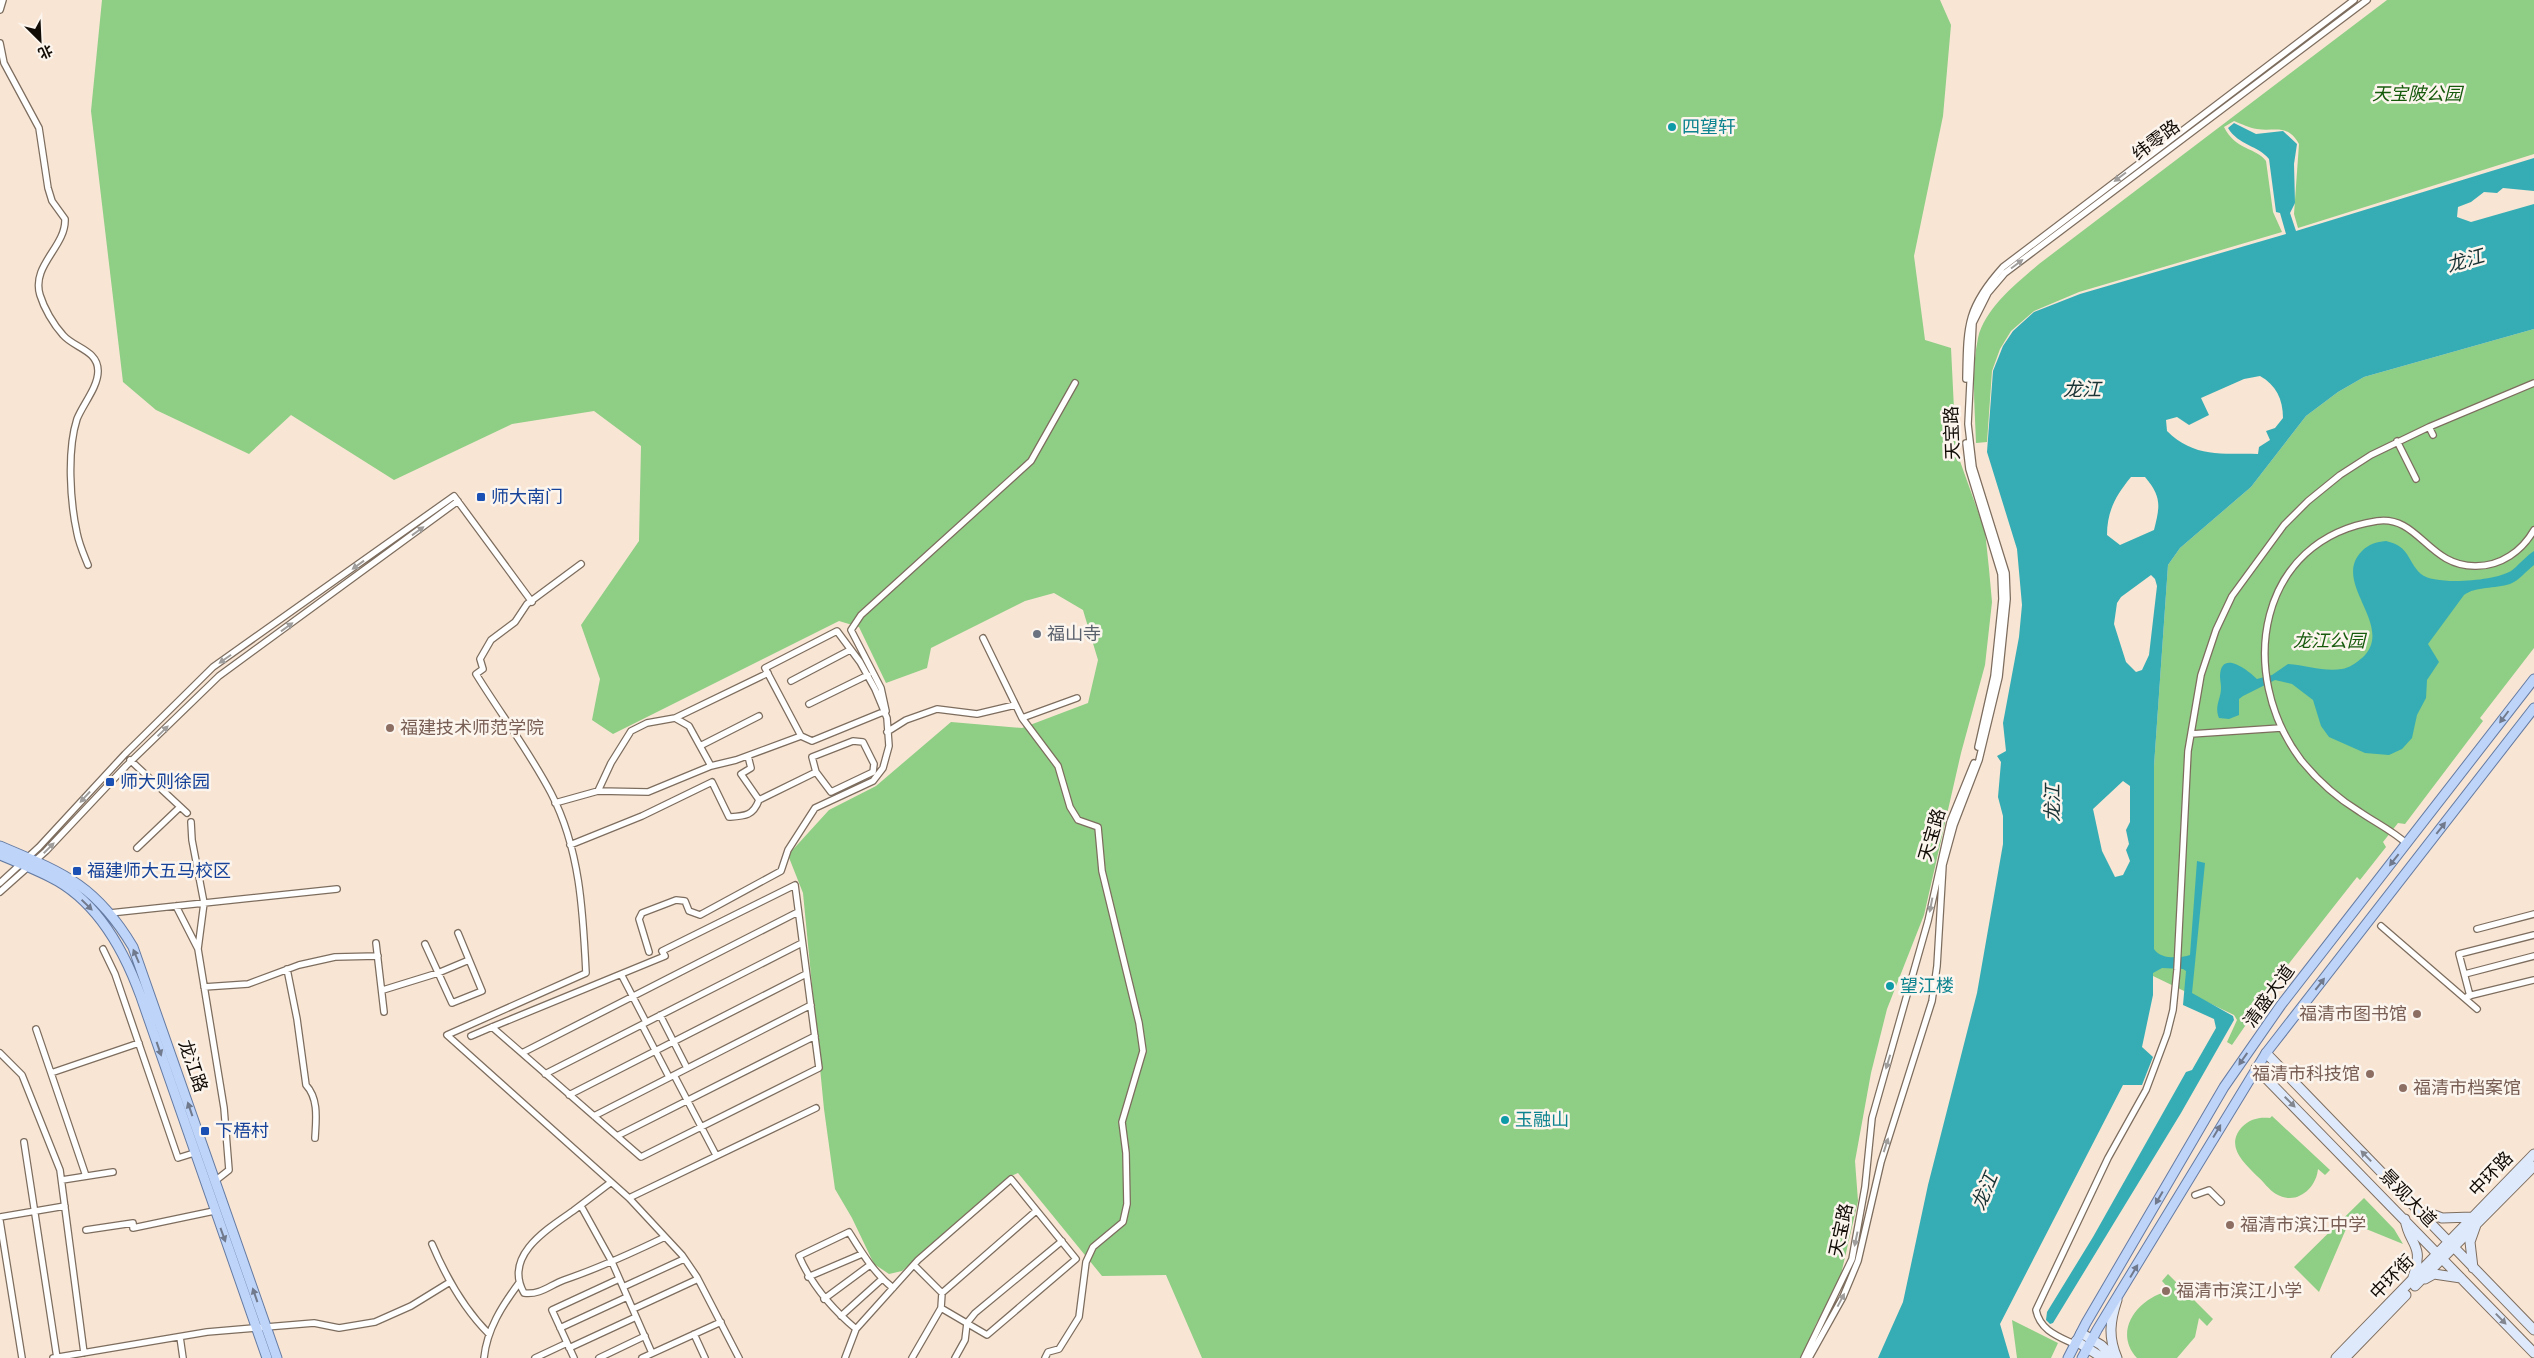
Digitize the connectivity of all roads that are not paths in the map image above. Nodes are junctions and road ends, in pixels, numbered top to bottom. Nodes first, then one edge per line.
1 (3, 0) edge
2 (2354, 0) edge
3 (2367, 0) edge
4 (0, 10) edge
5 (0, 43) edge
6 (1974, 313) junction
7 (1075, 383) dead end
8 (2534, 383) edge
9 (2429, 426) junction
10 (2433, 435) dead end
11 (2397, 442) junction
12 (2416, 480) dead end
13 (458, 501) junction
14 (2534, 530) edge
15 (581, 564) dead end
16 (88, 565) dead end
17 (532, 602) junction
18 (983, 638) dead end
19 (850, 650) junction
20 (768, 673) junction
21 (868, 675) junction
22 (2534, 679) edge
23 (792, 681) dead end
24 (1077, 698) dead end
25 (809, 704) dead end
26 (1015, 705) junction
27 (2534, 708) edge
28 (884, 712) junction
29 (759, 716) dead end
30 (675, 718) junction
31 (887, 718) junction
32 (1022, 718) junction
33 (2281, 728) junction
34 (887, 732) junction
35 (2192, 734) junction
36 (801, 736) junction
37 (700, 746) junction
38 (125, 754) junction
39 (748, 756) junction
40 (132, 761) junction
41 (711, 766) junction
42 (816, 772) junction
43 (598, 791) junction
44 (759, 800) junction
45 (555, 803) junction
46 (180, 807) junction
47 (187, 813) dead end
48 (191, 822) dead end
49 (2407, 844) junction
50 (570, 845) junction
51 (0, 846) edge
52 (138, 848) dead end
53 (0, 855) edge
54 (28, 862) junction
55 (0, 883) edge
56 (337, 889) dead end
57 (0, 892) edge
58 (204, 903) junction
59 (176, 906) junction
60 (110, 912) junction
61 (798, 912) junction
62 (2534, 914) edge
63 (2381, 926) dead end
64 (2477, 929) dead end
65 (458, 933) dead end
66 (2534, 935) edge
67 (802, 942) junction
68 (376, 943) dead end
69 (425, 944) dead end
70 (103, 949) dead end
71 (198, 949) junction
72 (650, 952) dead end
73 (378, 956) junction
74 (2534, 956) edge
75 (469, 960) junction
76 (287, 969) junction
77 (438, 973) junction
78 (621, 974) junction
79 (806, 974) junction
80 (2464, 974) junction
81 (2534, 980) edge
82 (204, 987) junction
83 (383, 990) junction
84 (2470, 996) junction
85 (633, 997) junction
86 (2464, 997) junction
87 (810, 1005) junction
88 (2477, 1009) dead end
89 (384, 1012) dead end
90 (660, 1015) junction
91 (644, 1023) junction
92 (492, 1027) junction
93 (36, 1029) dead end
94 (471, 1036) dead end
95 (814, 1036) junction
96 (674, 1042) junction
97 (139, 1043) junction
98 (656, 1051) junction
99 (0, 1053) edge
100 (522, 1053) junction
101 (2266, 1053) junction
102 (687, 1068) junction
103 (2256, 1068) junction
104 (51, 1073) junction
105 (545, 1074) junction
106 (672, 1076) junction
107 (569, 1095) junction
108 (688, 1100) junction
109 (816, 1108) dead end
110 (594, 1116) junction
111 (701, 1127) junction
112 (617, 1136) junction
113 (315, 1138) dead end
114 (24, 1142) dead end
115 (194, 1153) junction
116 (2534, 1154) edge
117 (716, 1155) junction
118 (2534, 1166) edge
119 (113, 1172) dead end
120 (86, 1176) junction
121 (62, 1180) junction
122 (215, 1180) junction
123 (610, 1183) junction
124 (2195, 1194) dead end
125 (629, 1198) junction
126 (2221, 1202) dead end
127 (65, 1206) junction
128 (580, 1206) junction
129 (2417, 1208) junction
130 (35, 1211) junction
131 (214, 1211) junction
132 (1036, 1211) junction
133 (0, 1216) edge
134 (2425, 1216) junction
135 (2405, 1218) junction
136 (2474, 1220) junction
137 (0, 1221) edge
138 (2414, 1228) junction
139 (86, 1230) dead end
140 (665, 1237) junction
141 (1062, 1241) junction
142 (432, 1244) dead end
143 (2451, 1244) junction
144 (862, 1254) junction
145 (2440, 1255) junction
146 (684, 1258) junction
147 (612, 1262) junction
148 (870, 1264) junction
149 (914, 1265) junction
150 (2473, 1268) junction
151 (808, 1277) junction
152 (619, 1279) junction
153 (698, 1279) junction
154 (882, 1279) junction
155 (2462, 1279) junction
156 (450, 1282) junction
157 (2414, 1282) junction
158 (519, 1283) junction
159 (2491, 1286) junction
160 (623, 1287) junction
161 (893, 1288) junction
162 (942, 1293) junction
163 (2119, 1295) junction
164 (627, 1297) junction
165 (2479, 1297) junction
166 (824, 1299) junction
167 (942, 1308) junction
168 (633, 1309) junction
169 (841, 1316) junction
170 (636, 1317) junction
171 (721, 1322) junction
172 (968, 1323) junction
173 (261, 1328) junction
174 (560, 1328) junction
175 (856, 1329) junction
176 (2534, 1330) edge
177 (489, 1334) junction
178 (694, 1334) junction
179 (645, 1336) junction
180 (180, 1338) junction
181 (2077, 1339) junction
182 (2090, 1344) junction
183 (568, 1345) junction
184 (660, 1350) junction
185 (652, 1353) junction
186 (84, 1354) junction
187 (2533, 1356) edge
188 (22, 1358) edge
189 (53, 1358) edge
190 (57, 1358) edge
191 (183, 1358) edge
192 (267, 1358) edge
193 (277, 1358) edge
194 (484, 1358) edge
195 (535, 1358) edge
196 (574, 1358) edge
197 (599, 1358) edge
198 (642, 1358) edge
199 (664, 1358) edge
200 (705, 1358) edge
201 (739, 1358) edge
202 (845, 1358) edge
203 (912, 1358) edge
204 (955, 1358) edge
205 (1045, 1358) edge
206 (1804, 1358) edge
207 (1809, 1358) edge
208 (2068, 1358) edge
209 (2082, 1358) edge
210 (2103, 1358) edge
211 (2116, 1358) edge
212 (2336, 1358) edge
213 (2345, 1358) edge

1 - 4 street
2 -> 6 street, 纬零路
6 -> 3 street, 纬零路
5 - 16 street
6 -> 206 street, 天宝路
207 -> 6 street, 天宝路
7 - 31 street
8 - 9 street
9 - 10 street
9 - 11 street
11 - 12 street
11 - 35 street
13 - 17 street
13 -> 38 street
40 -> 13 street
14 - 33 street
15 - 17 street
17 - 45 street
18 - 26 street
19 - 20 street
19 - 21 street
19 - 23 street
20 - 30 street
20 - 36 street
21 - 25 street
21 - 28 street
22 -> 49 main road, 清盛大道
24 - 32 street
26 - 32 street
26 - 34 street
101 -> 27 main road, 清盛大道
28 - 31 street
28 - 36 street
29 - 37 street
30 - 37 street
30 - 43 street
31 - 34 street
32 - 205 street
33 - 35 street
33 - 49 street
34 - 72 street
35 - 181 street
36 - 39 street
37 - 41 street
38 - 40 street
38 -> 54 street
39 - 41 street
39 - 44 street
40 - 46 street
54 -> 40 street
41 - 43 street
42 - 42 street
42 - 44 street
43 - 45 street
44 - 50 street
45 - 50 street
46 - 47 street
46 - 52 street
48 - 58 street
49 -> 181 main road, 清盛大道
50 - 123 street
51 - 54 main road, 龙江路
53 - 54 main road, 龙江路
54 - 55 street
54 - 57 street
54 - 60 main road, 龙江路
54 -> 115 main road, 龙江路
56 - 58 street
58 - 59 street
58 - 71 street
59 - 60 street
59 - 71 street
122 -> 60 main road, 龙江路
61 - 67 street
61 - 78 street
61 - 85 street
62 - 64 street
63 - 86 street
65 - 75 street
66 - 80 street
67 - 79 street
67 - 90 street
68 - 73 street
69 - 77 street
70 - 97 street
71 - 82 street
73 - 76 street
73 - 83 street
74 - 80 street
75 - 77 street
75 - 77 street
76 - 82 street
76 - 113 street
77 - 83 street
78 - 85 street
78 - 92 street
79 - 87 street
79 - 96 street
80 - 84 street
81 - 84 street
82 - 122 street
83 - 89 street
84 - 86 street
85 - 91 street
85 - 100 street
86 - 88 street
87 - 95 street
87 - 102 street
90 - 91 street
90 - 96 street
91 - 98 street
91 - 105 street
92 - 94 street
92 - 100 street
93 - 104 street
95 - 108 street
95 - 111 street
96 - 98 street
96 - 102 street
97 - 104 street
97 - 115 street
98 - 106 street
98 - 107 street
99 - 121 street
100 - 105 street
101 - 103 main road, 清盛大道
129 -> 101 street, 景观大道
102 - 106 street
103 -> 135 street, 景观大道
163 -> 103 main road, 清盛大道
104 - 120 street
105 - 107 street
106 - 108 street
106 - 110 street
107 - 110 street
108 - 111 street
108 - 112 street
109 - 117 street
110 - 112 street
111 - 112 street
111 - 117 street
114 - 130 street
115 - 131 main road, 龙江路
116 - 136 street, 中环路
117 - 125 street
118 - 136 street, 中环路
119 - 120 street
120 - 121 street
121 - 127 street
173 -> 122 main road, 龙江路
123 - 125 street
123 - 128 street
124 - 126 street
125 - 140 street
127 - 130 street
127 - 186 street
128 - 147 street
128 - 158 street
129 - 134 street, 景观大道
129 - 136 street
130 - 133 street
130 - 190 street
131 - 139 street
131 -> 173 main road, 龙江路
132 - 141 street
132 - 149 street
132 - 162 street
134 - 138 street
134 - 143 street, 景观大道
135 - 138 street, 景观大道
135 - 157 street
136 - 143 street, 中环街
136 - 150 street
137 - 188 street
138 - 145 street, 景观大道
140 - 146 street
140 - 147 street
141 - 172 street
141 - 172 street
142 - 156 street
143 - 145 street, 中环街
143 - 150 street, 景观大道
144 - 148 street
144 - 151 street
144 - 151 street
145 - 155 street, 景观大道
145 - 157 street, 中环街
146 - 153 street
146 - 160 street
147 - 152 street
147 - 158 street
148 - 154 street
148 - 166 street
149 - 161 street
149 - 162 street
150 - 159 street, 景观大道
151 - 166 street
152 - 160 street
152 - 174 street
153 - 168 street
153 - 171 street
154 - 161 street
154 - 169 street
155 - 157 street
155 - 165 street, 景观大道
156 - 173 street
156 - 177 street
157 - 212 street, 中环街
157 - 213 street, 中环街
158 - 177 street
159 - 165 street
159 - 176 street, 景观大道
160 - 164 street
161 - 175 street
162 - 167 street
163 - 182 main road, 清盛大道
163 - 211 street
164 - 168 street
164 - 174 street
165 -> 187 street, 景观大道
166 - 169 street
167 - 172 street
167 - 203 street
168 - 170 street
169 - 175 street
170 - 179 street
170 - 183 street
171 - 178 street
171 - 201 street
172 - 204 street
173 - 180 street
173 - 192 main road, 龙江路
173 - 193 main road, 龙江路
174 - 183 street
175 - 202 street
177 - 194 street
178 - 184 street
178 - 200 street
179 - 185 street
179 - 197 street
180 - 186 street
180 - 191 street
181 - 182 street
181 - 208 main road, 清盛大道
182 - 209 main road, 清盛大道
182 - 210 street
182 - 211 street
183 - 195 street
183 - 196 street
184 - 185 street
184 - 199 street
185 - 198 street
186 - 190 street
189 - 190 street

